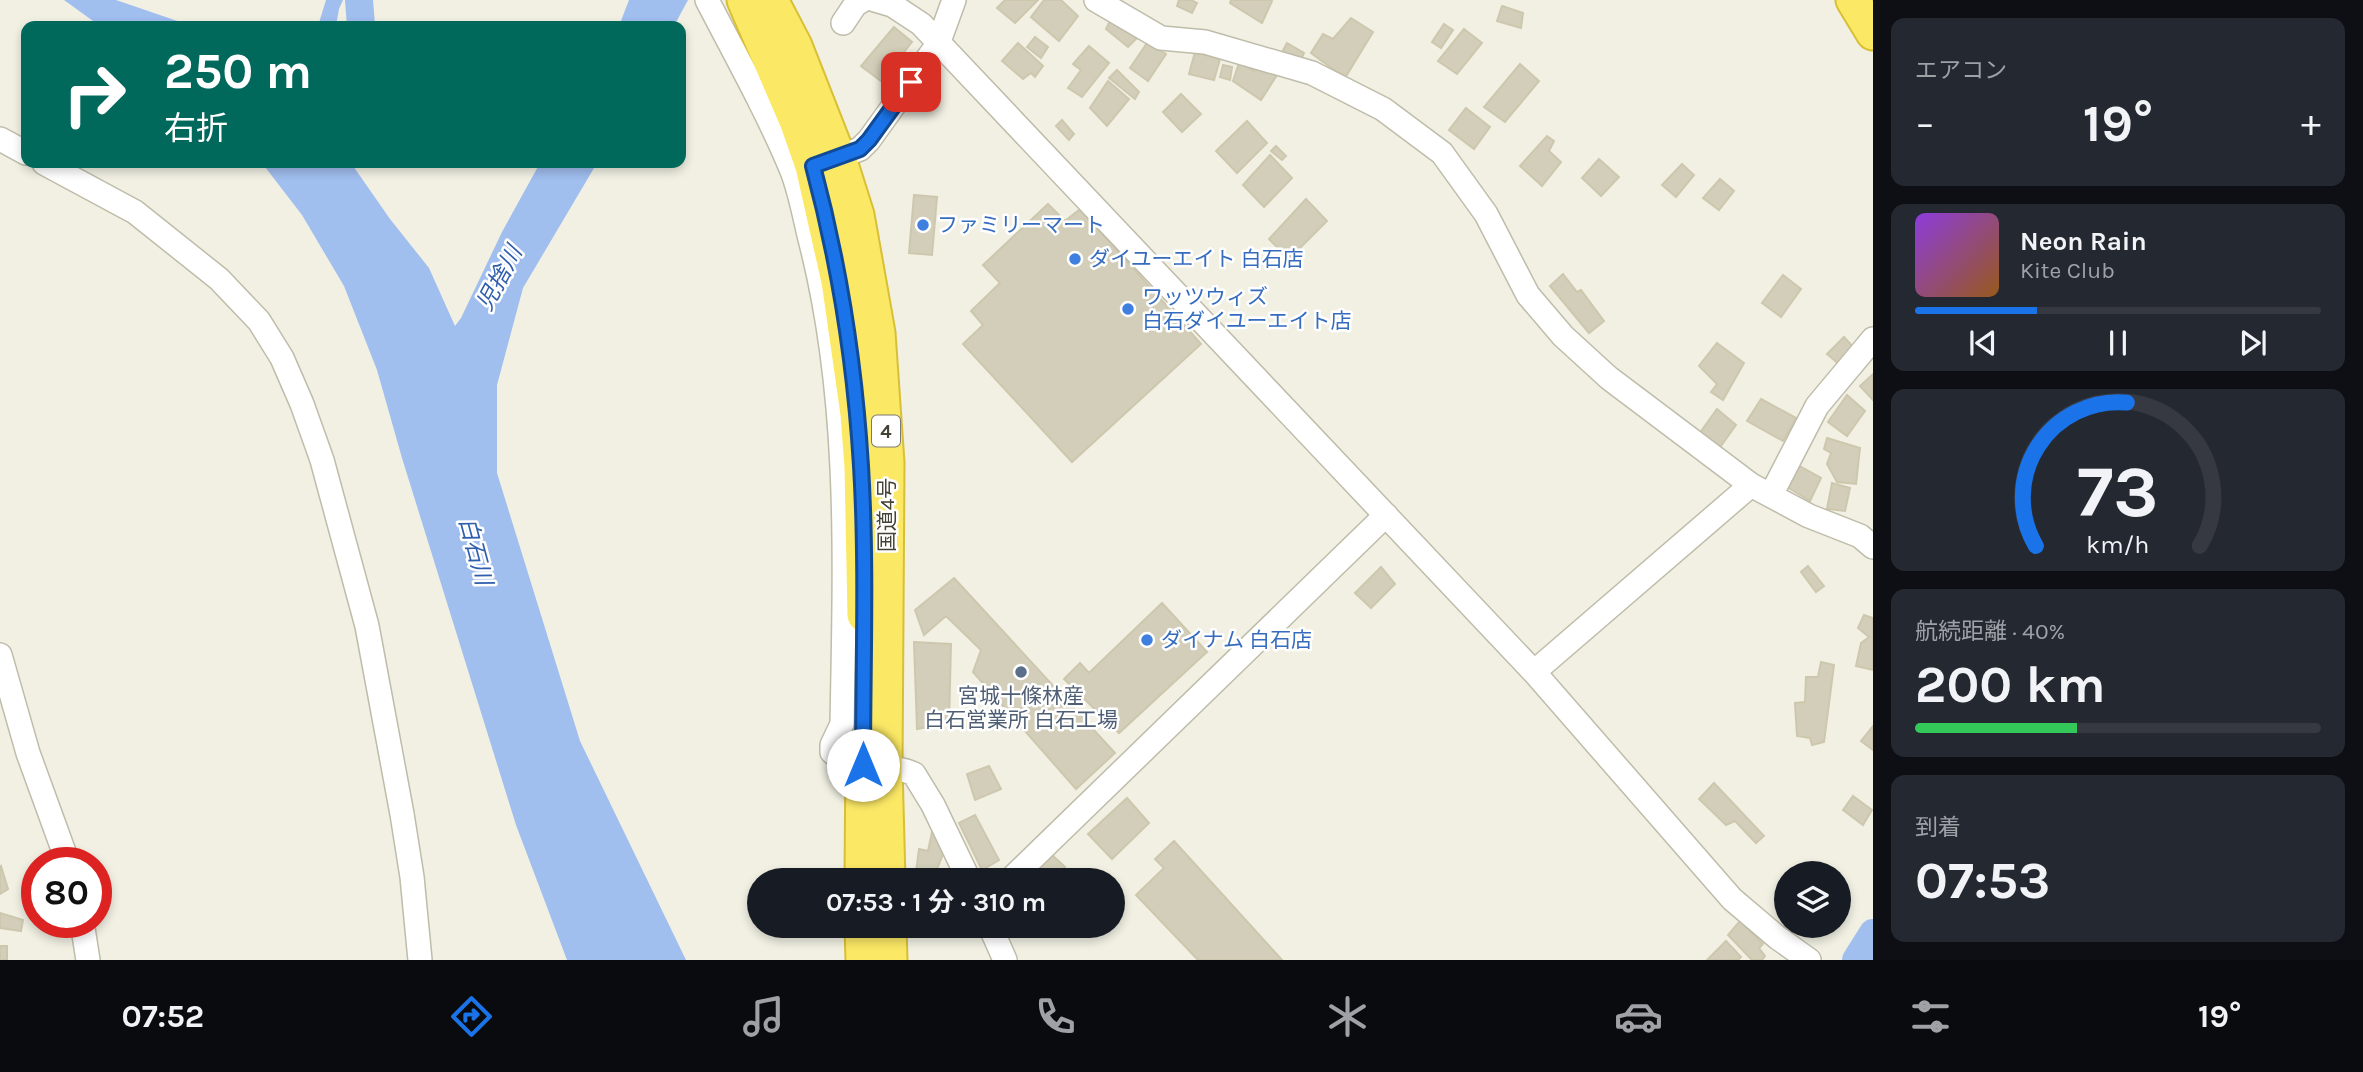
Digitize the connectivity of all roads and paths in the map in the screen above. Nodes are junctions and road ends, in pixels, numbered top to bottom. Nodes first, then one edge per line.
1 (706, 0) edge
2 (744, 0) edge
3 (771, 0) edge
4 (863, 0) edge
5 (875, 0) edge
6 (1096, 0) edge
7 (1853, 0) edge
8 (960, 1) edge
9 (843, 23) dead end
10 (1873, 33) edge
11 (938, 44) junction
12 (0, 139) edge
13 (21, 150) edge
14 (826, 162) junction
15 (53, 168) edge
16 (1873, 339) edge
17 (1761, 490) junction
18 (1387, 515) junction
19 (1873, 547) edge
20 (0, 655) edge
21 (1534, 672) junction
22 (874, 766) junction
23 (62, 847) edge
24 (863, 868) edge
25 (887, 868) edge
26 (963, 868) edge
27 (1022, 868) edge
28 (85, 938) edge
29 (862, 938) edge
30 (889, 938) edge
31 (995, 938) edge
32 (88, 960) edge
33 (420, 960) edge
34 (863, 960) edge
35 (890, 960) edge
36 (1005, 960) edge
37 (1809, 960) edge

1 - 22 street
2 - 14 highway, 国道4号 / 4
3 - 14 highway, 国道4号 / 4
4 - 9 street
5 - 11 street
6 - 17 street
7 - 10 highway
8 - 11 street
11 - 14 street
11 - 18 street
12 - 13 street
14 - 22 highway, 国道4号 / 4
15 - 33 street
16 - 17 street
17 - 19 street
17 - 21 street
18 - 21 street
18 - 27 street
20 - 23 street
21 - 37 street
22 - 24 highway, 国道4号 / 4
22 - 25 highway, 国道4号 / 4
22 - 26 street
28 - 32 street
29 - 34 highway
30 - 35 highway
31 - 36 street

